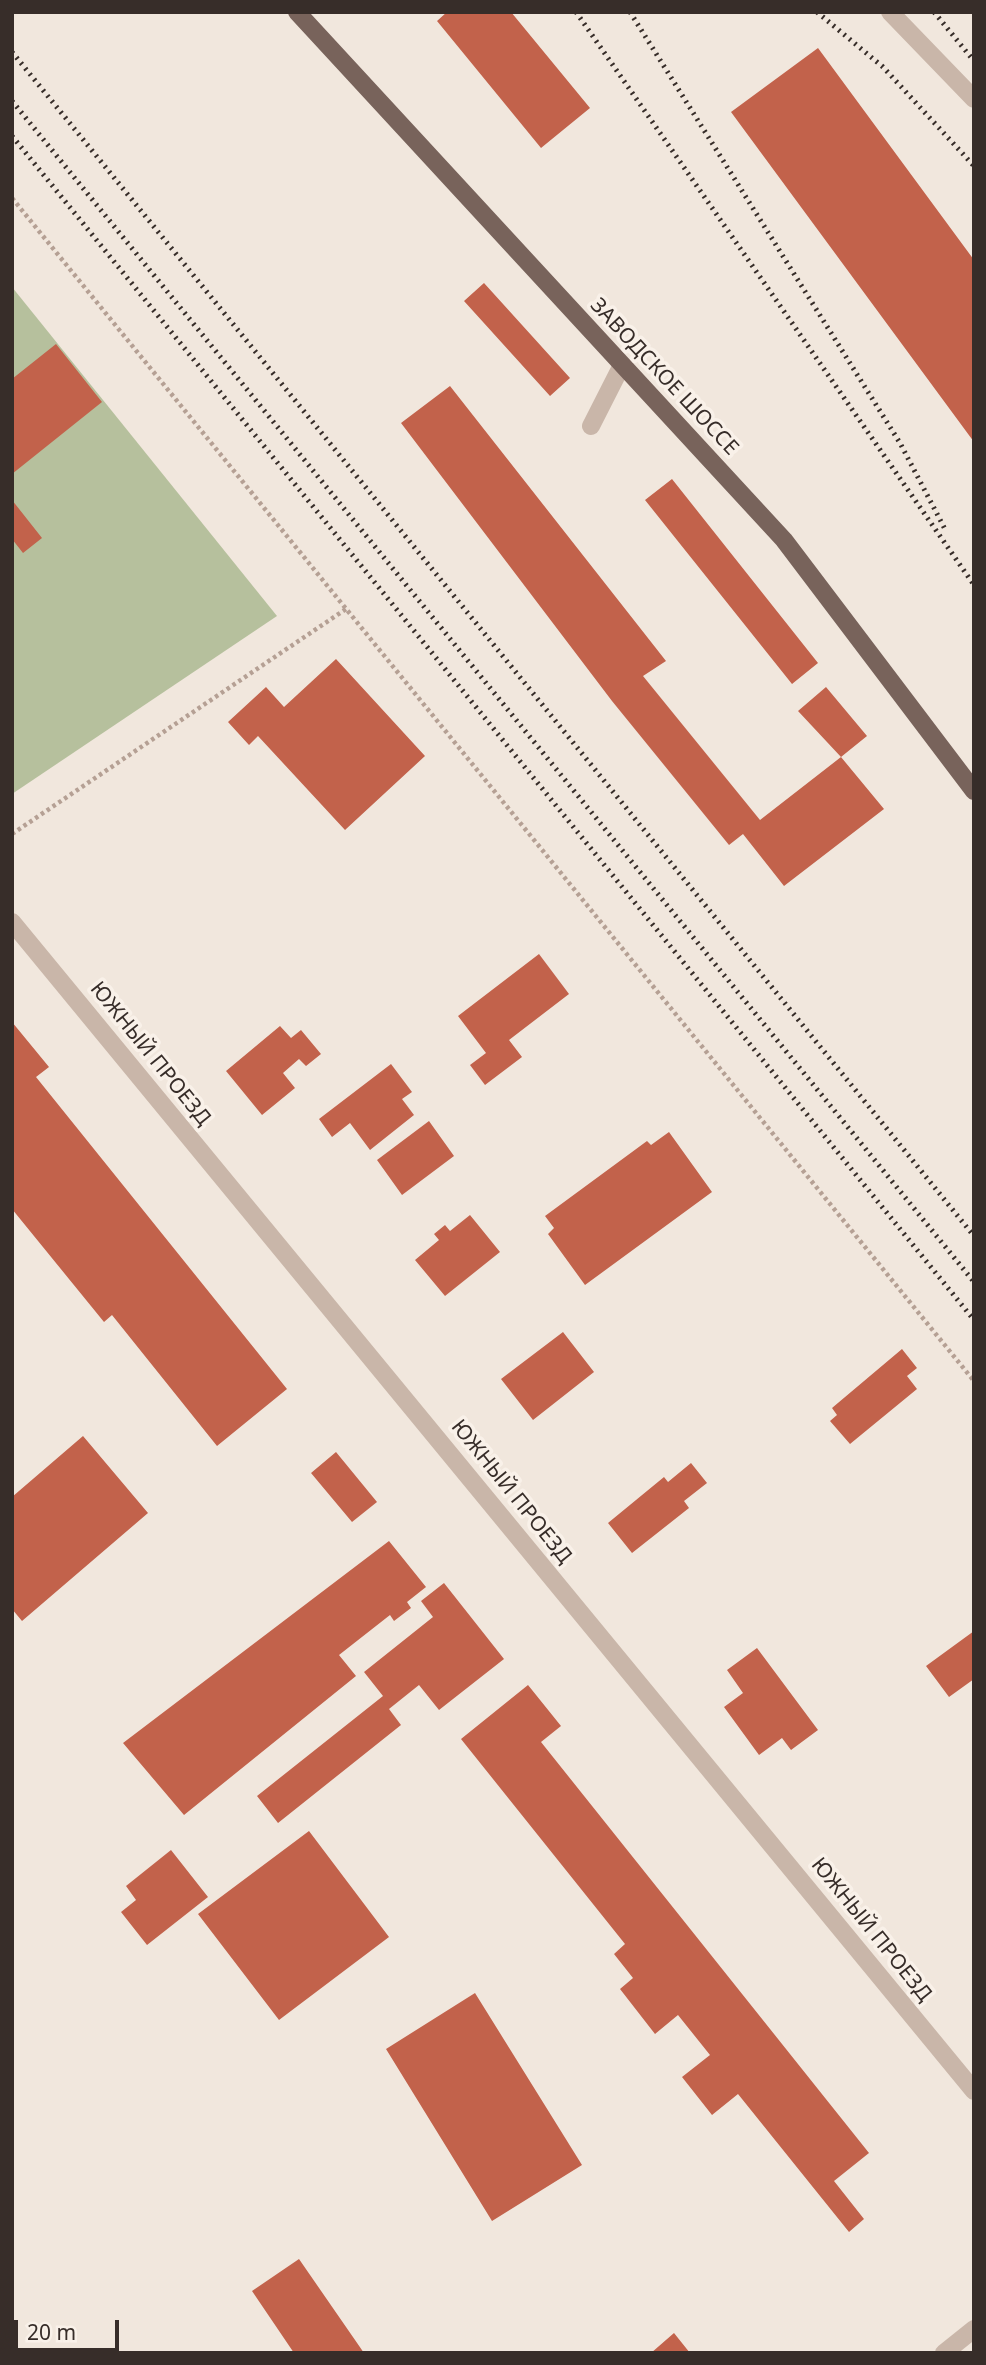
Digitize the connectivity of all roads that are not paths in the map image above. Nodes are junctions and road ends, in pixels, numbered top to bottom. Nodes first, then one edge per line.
1 (890, 12) edge
2 (298, 13) edge
3 (974, 99) edge
4 (622, 365) junction
5 (591, 426) dead end
6 (974, 791) edge
7 (12, 922) edge
8 (974, 2091) edge
9 (974, 2329) edge
10 (944, 2353) edge

1 - 3 street
2 - 4 main road, ЗАВОДСКОЕ ШОССЕ
4 - 5 street
4 - 6 main road, ЗАВОДСКОЕ ШОССЕ
7 - 8 street, ЮЖНЫЙ ПРОЕЗД
9 - 10 street

